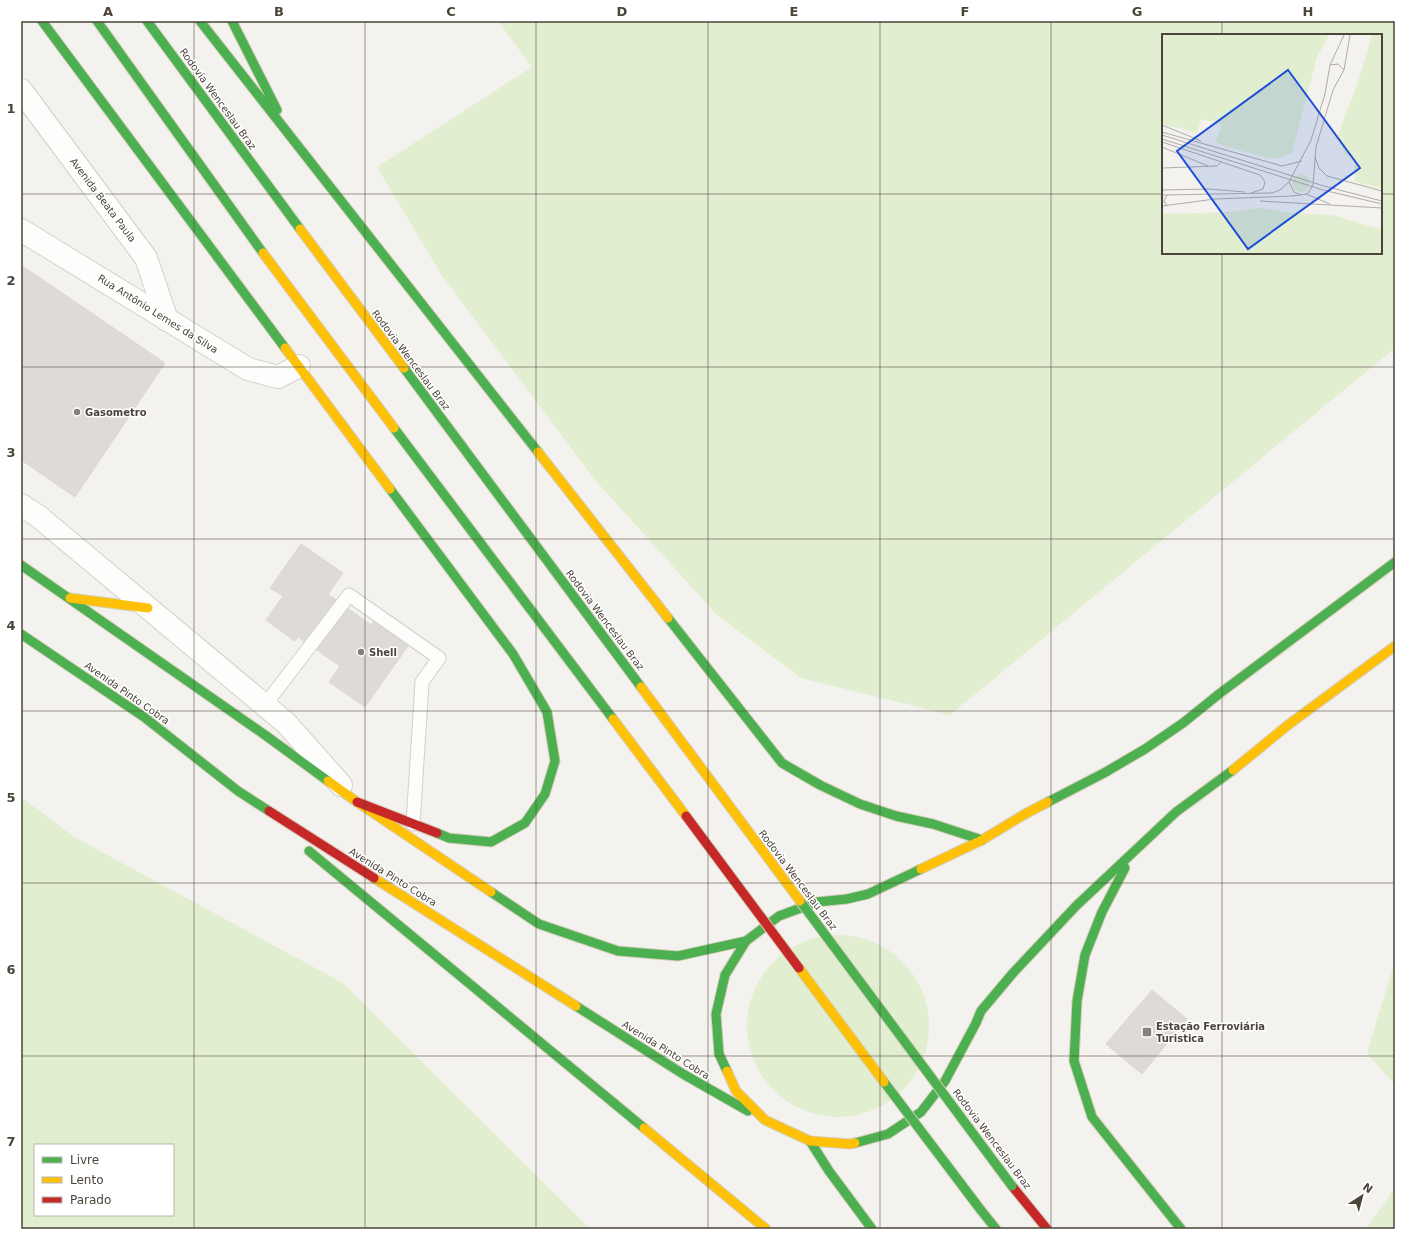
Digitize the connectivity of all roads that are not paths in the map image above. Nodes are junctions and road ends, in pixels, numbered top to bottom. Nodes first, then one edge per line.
1 (42, 21) edge
2 (97, 21) edge
3 (147, 21) edge
4 (200, 21) edge
5 (232, 21) edge
6 (21, 90) edge
7 (286, 129) junction
8 (21, 230) edge
9 (167, 320) junction
10 (299, 366) junction
11 (21, 504) edge
12 (1395, 562) edge
13 (21, 566) edge
14 (67, 597) junction
15 (148, 608) junction
16 (21, 634) edge
17 (1395, 646) edge
18 (264, 705) junction
19 (238, 791) junction
20 (357, 802) junction
21 (413, 824) junction
22 (293, 837) dead end
23 (982, 840) junction
24 (305, 847) dead end
25 (1133, 852) junction
26 (746, 941) junction
27 (765, 1120) junction
28 (810, 1142) junction
29 (766, 1229) edge
30 (872, 1229) edge
31 (996, 1229) edge
32 (1047, 1229) edge
33 (1181, 1229) edge

1 - 10 main road
2 - 31 main road, bridge
3 - 32 main road, Rodovia Wenceslau Braz, bridge
4 - 7 main road
5 - 7 main road
6 - 9 street, Avenida Beata Paula
7 - 23 main road
8 - 9 street, Rua Antônio Lemes da Silva
9 - 10 street, Rua Antônio Lemes da Silva
10 - 21 main road
11 - 15 street
12 - 23 main road
13 - 14 main road
14 - 15 main road
14 - 20 main road
15 - 18 street
16 - 19 main road, Avenida Pinto Cobra
17 - 25 main road
18 - 20 street
18 - 21 lane
19 - 22 main road
19 - 27 main road, Avenida Pinto Cobra
20 - 21 main road
20 - 26 main road
23 - 26 main road
24 - 29 main road
25 - 28 main road
25 - 33 main road
26 - 27 main road
27 - 28 main road, Avenida Pinto Cobra
28 - 30 main road

